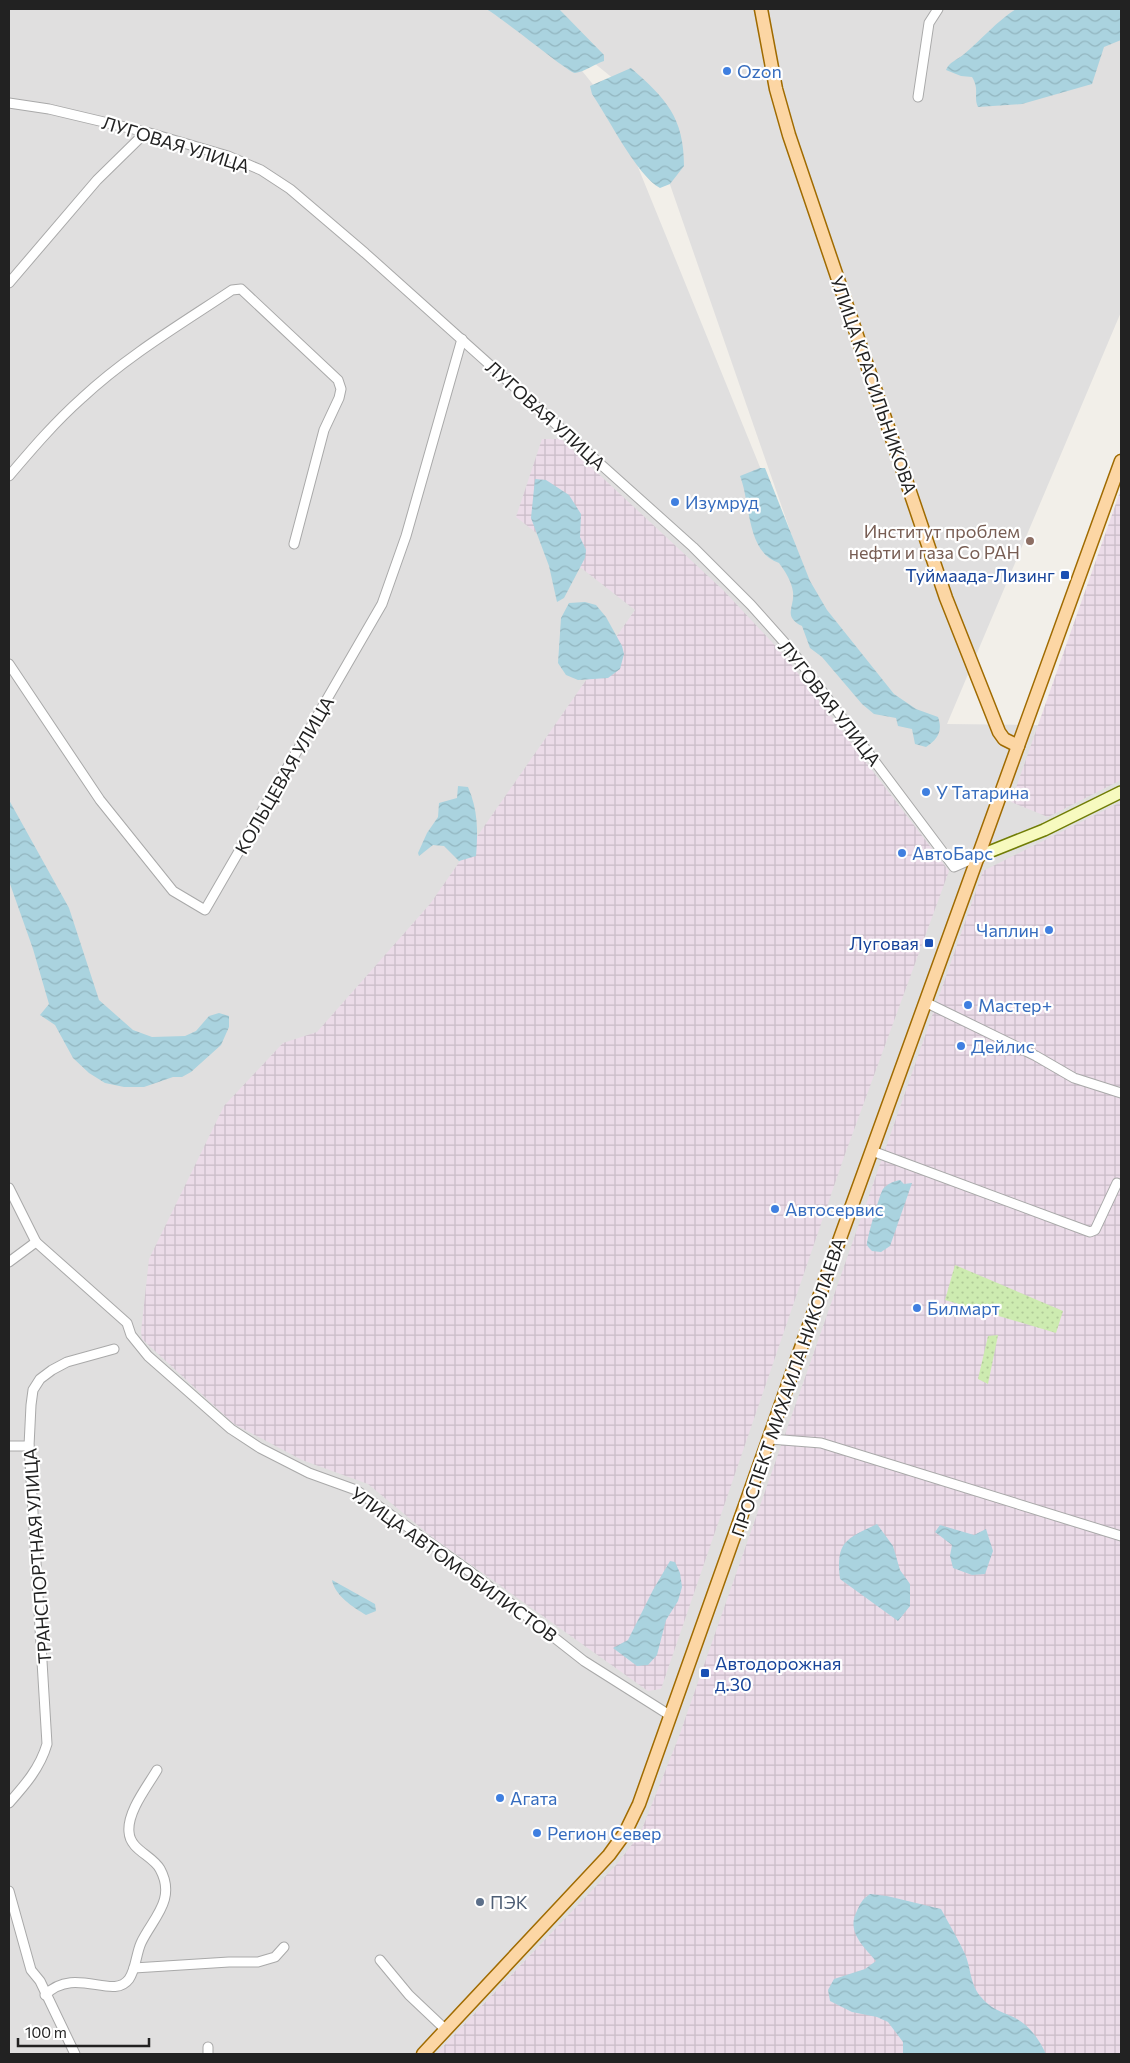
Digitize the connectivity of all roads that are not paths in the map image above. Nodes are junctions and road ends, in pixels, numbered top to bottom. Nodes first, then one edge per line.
1 (761, 9) edge
2 (938, 9) edge
3 (918, 98) dead end
4 (9, 102) edge
5 (146, 132) junction
6 (9, 283) edge
7 (462, 339) junction
8 (1121, 461) edge
9 (9, 476) edge
10 (294, 544) dead end
11 (9, 664) edge
12 (1018, 746) junction
13 (1121, 792) edge
14 (979, 856) junction
15 (925, 1002) junction
16 (1121, 1093) edge
17 (872, 1151) junction
18 (1118, 1183) dead end
19 (9, 1188) edge
20 (36, 1242) junction
21 (9, 1262) edge
22 (114, 1349) dead end
23 (770, 1438) junction
24 (9, 1446) edge
25 (29, 1446) junction
26 (1121, 1536) edge
27 (671, 1716) junction
28 (157, 1770) dead end
29 (9, 1803) edge
30 (9, 1891) edge
31 (284, 1947) dead end
32 (380, 1960) dead end
33 (134, 1968) junction
34 (45, 1995) junction
35 (446, 2030) junction
36 (75, 2054) edge
37 (423, 2054) edge

1 - 12 main road, УЛИЦА КРАСИЛЬНИКОВА
2 - 3 street
4 - 5 street, ЛУГОВАЯ УЛИЦА
5 - 6 street
5 - 7 street, ЛУГОВАЯ УЛИЦА
7 - 11 street, КОЛЬЦЕВАЯ УЛИЦА
7 - 14 street, ЛУГОВАЯ УЛИЦА
8 - 12 main road, ПРОСПЕКТ МИХАИЛА НИКОЛАЕВА
9 - 10 street
12 - 14 main road, ПРОСПЕКТ МИХАИЛА НИКОЛАЕВА
13 - 14 main road
14 - 15 main road, ПРОСПЕКТ МИХАИЛА НИКОЛАЕВА
15 - 16 street
15 - 17 main road, ПРОСПЕКТ МИХАИЛА НИКОЛАЕВА
17 - 18 street
17 - 23 main road, ПРОСПЕКТ МИХАИЛА НИКОЛАЕВА
19 - 20 street, УЛИЦА АВТОМОБИЛИСТОВ
20 - 21 street
20 - 27 street, УЛИЦА АВТОМОБИЛИСТОВ
22 - 25 street, ТРАНСПОРТНАЯ УЛИЦА
23 - 26 street
23 - 27 main road, ПРОСПЕКТ МИХАИЛА НИКОЛАЕВА
24 - 25 street
25 - 29 street, ТРАНСПОРТНАЯ УЛИЦА
27 - 35 main road, ПРОСПЕКТ МИХАИЛА НИКОЛАЕВА
28 - 33 street
30 - 34 street
31 - 33 street
32 - 35 street
33 - 34 street
34 - 36 street
35 - 37 main road, ПРОСПЕКТ МИХАИЛА НИКОЛАЕВА

